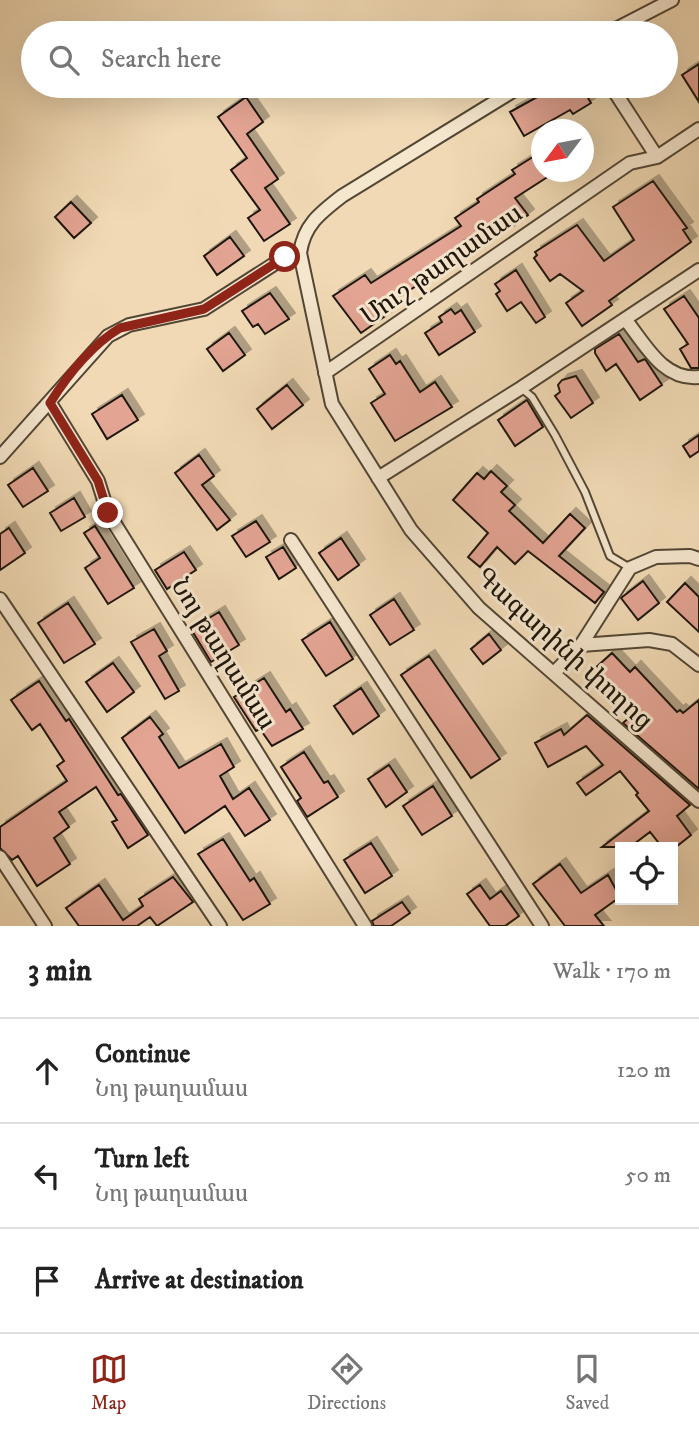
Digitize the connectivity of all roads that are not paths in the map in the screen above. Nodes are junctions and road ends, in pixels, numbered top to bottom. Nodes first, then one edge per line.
1 (672, 0) edge
2 (631, 21) edge
3 (502, 98) edge
4 (619, 98) edge
5 (699, 130) edge
6 (657, 157) junction
7 (300, 253) junction
8 (699, 270) edge
9 (625, 318) junction
10 (326, 373) junction
11 (699, 377) edge
12 (521, 388) junction
13 (50, 403) junction
14 (0, 457) edge
15 (378, 478) junction
16 (291, 540) dead end
17 (699, 559) edge
18 (630, 568) junction
19 (0, 599) edge
20 (581, 645) junction
21 (699, 665) edge
22 (554, 673) junction
23 (699, 801) edge
24 (0, 857) edge
25 (45, 926) edge
26 (220, 926) edge
27 (365, 926) edge
28 (542, 926) edge

1 - 2 street
3 - 7 street
4 - 6 street
5 - 6 street, Մուշ թաղամաս
6 - 10 street, Մուշ թաղամաս
7 - 10 street, Գագարինի փողոց
7 - 13 street
8 - 9 street
9 - 11 street
9 - 12 street
10 - 15 street, Գագարինի փողոց
12 - 15 street
12 - 18 lane
13 - 14 street
13 - 27 street, Նոյ թաղամաս
15 - 22 street, Գագարինի փողոց
16 - 28 street
17 - 18 street
18 - 20 street
19 - 26 street
20 - 21 street
20 - 22 street
22 - 23 street, Գագարինի փողոց
24 - 25 street

